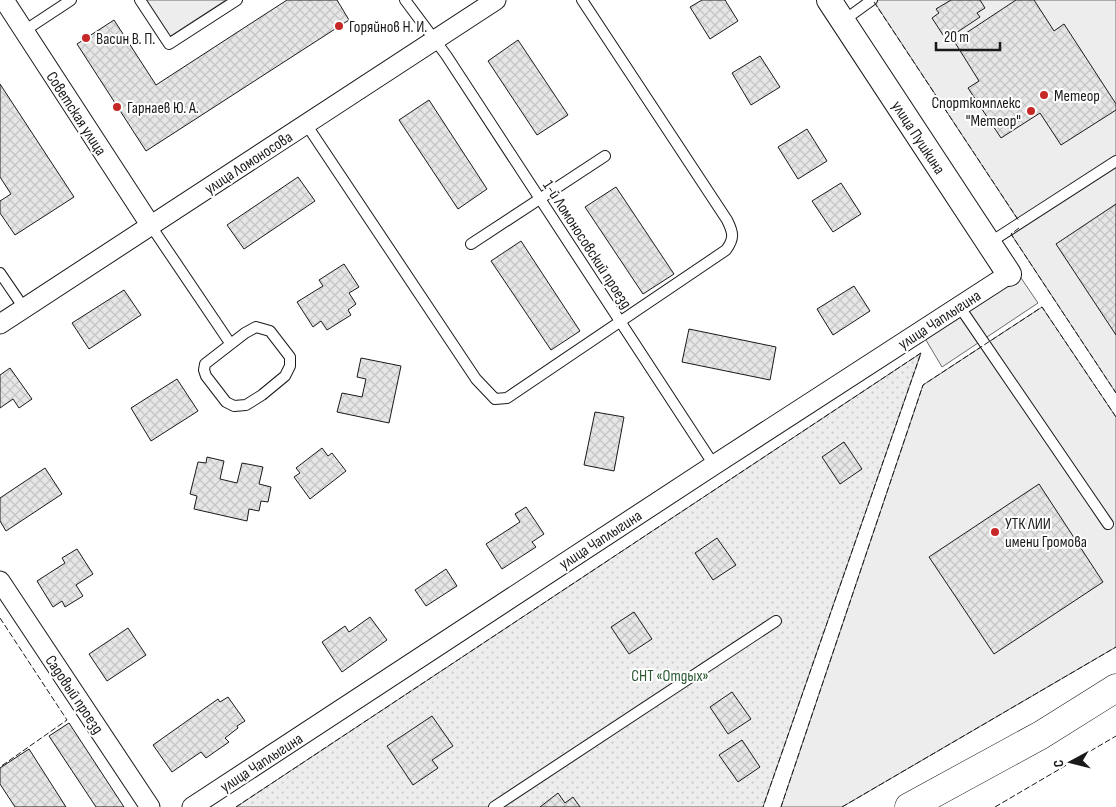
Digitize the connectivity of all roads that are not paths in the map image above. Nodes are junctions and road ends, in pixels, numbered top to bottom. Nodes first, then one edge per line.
1 (4, 0) edge
2 (72, 0) edge
3 (140, 0) edge
4 (237, 0) edge
5 (405, 0) edge
6 (496, 0) edge
7 (582, 0) edge
8 (829, 0) edge
9 (872, 0) edge
10 (843, 21) junction
11 (24, 31) junction
12 (435, 40) junction
13 (306, 124) junction
14 (605, 156) dead end
15 (1116, 161) edge
16 (540, 198) junction
17 (152, 226) junction
18 (989, 243) junction
19 (471, 244) dead end
20 (0, 273) edge
21 (1009, 274) joint
22 (959, 306) junction
23 (24, 308) junction
24 (621, 322) junction
25 (0, 324) edge
26 (230, 343) junction
27 (714, 464) junction
28 (1108, 524) dead end
29 (0, 581) edge
30 (776, 622) dead end
31 (1116, 688) edge
32 (150, 807) edge
33 (192, 807) edge
34 (494, 807) edge
35 (909, 807) edge

1 - 11 street, Советская улица
2 - 11 lane
3 - 4 lane
5 - 12 lane, 1-й Ломоносовский проезд
6 - 12 street, улица Ломоносова
7 - 24 lane
8 - 10 street, улица Пушкина
9 - 10 lane
10 - 18 street, улица Пушкина
11 - 17 street, Советская улица
12 - 13 street, улица Ломоносова
12 - 16 lane, 1-й Ломоносовский проезд
13 - 17 street, улица Ломоносова
13 - 24 lane
14 - 16 lane
15 - 18 lane
16 - 19 lane
16 - 24 lane, 1-й Ломоносовский проезд
17 - 23 street, улица Ломоносова
17 - 26 lane
18 - 21 street, улица Пушкина
20 - 23 lane
21 - 22 street, улица Чаплыгина
22 - 27 street, улица Чаплыгина
22 - 28 lane
23 - 25 street, улица Ломоносова
24 - 27 lane, 1-й Ломоносовский проезд
26 - 26 lane
27 - 33 street, улица Чаплыгина
29 - 32 street, Садовый проезд
30 - 34 lane
31 - 35 main road

